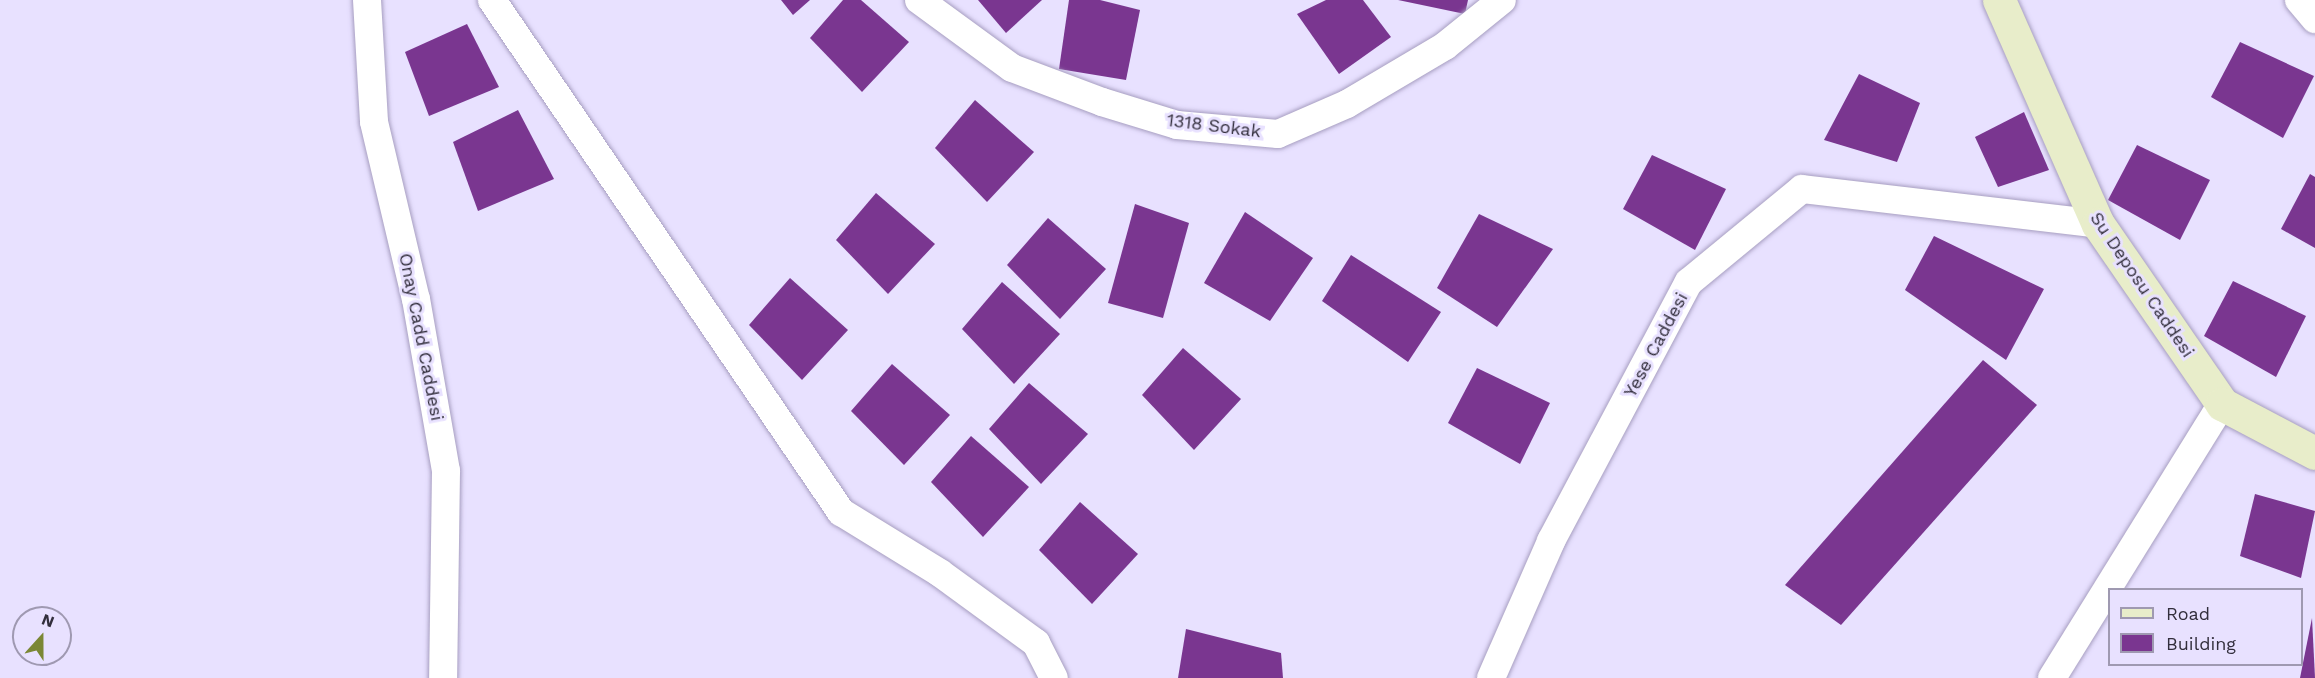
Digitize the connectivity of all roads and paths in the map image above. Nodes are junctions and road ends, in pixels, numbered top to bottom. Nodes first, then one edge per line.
1 (366, 0) edge
2 (492, 0) edge
3 (919, 0) edge
4 (1502, 0) edge
5 (2000, 0) edge
6 (2299, 0) edge
7 (2315, 19) edge
8 (2097, 224) junction
9 (2222, 404) junction
10 (2315, 453) edge
11 (443, 678) edge
12 (1054, 678) edge
13 (1491, 678) edge
14 (2052, 678) edge

1 - 11 street, Onay Cadd Caddesi
2 - 12 street
3 - 4 street, 1318 Sokak
5 - 8 street, Su Deposu Caddesi
6 - 7 street
8 - 9 street, Su Deposu Caddesi
8 - 13 street, Yese Caddesi
9 - 10 street, Su Deposu Caddesi
9 - 14 street

